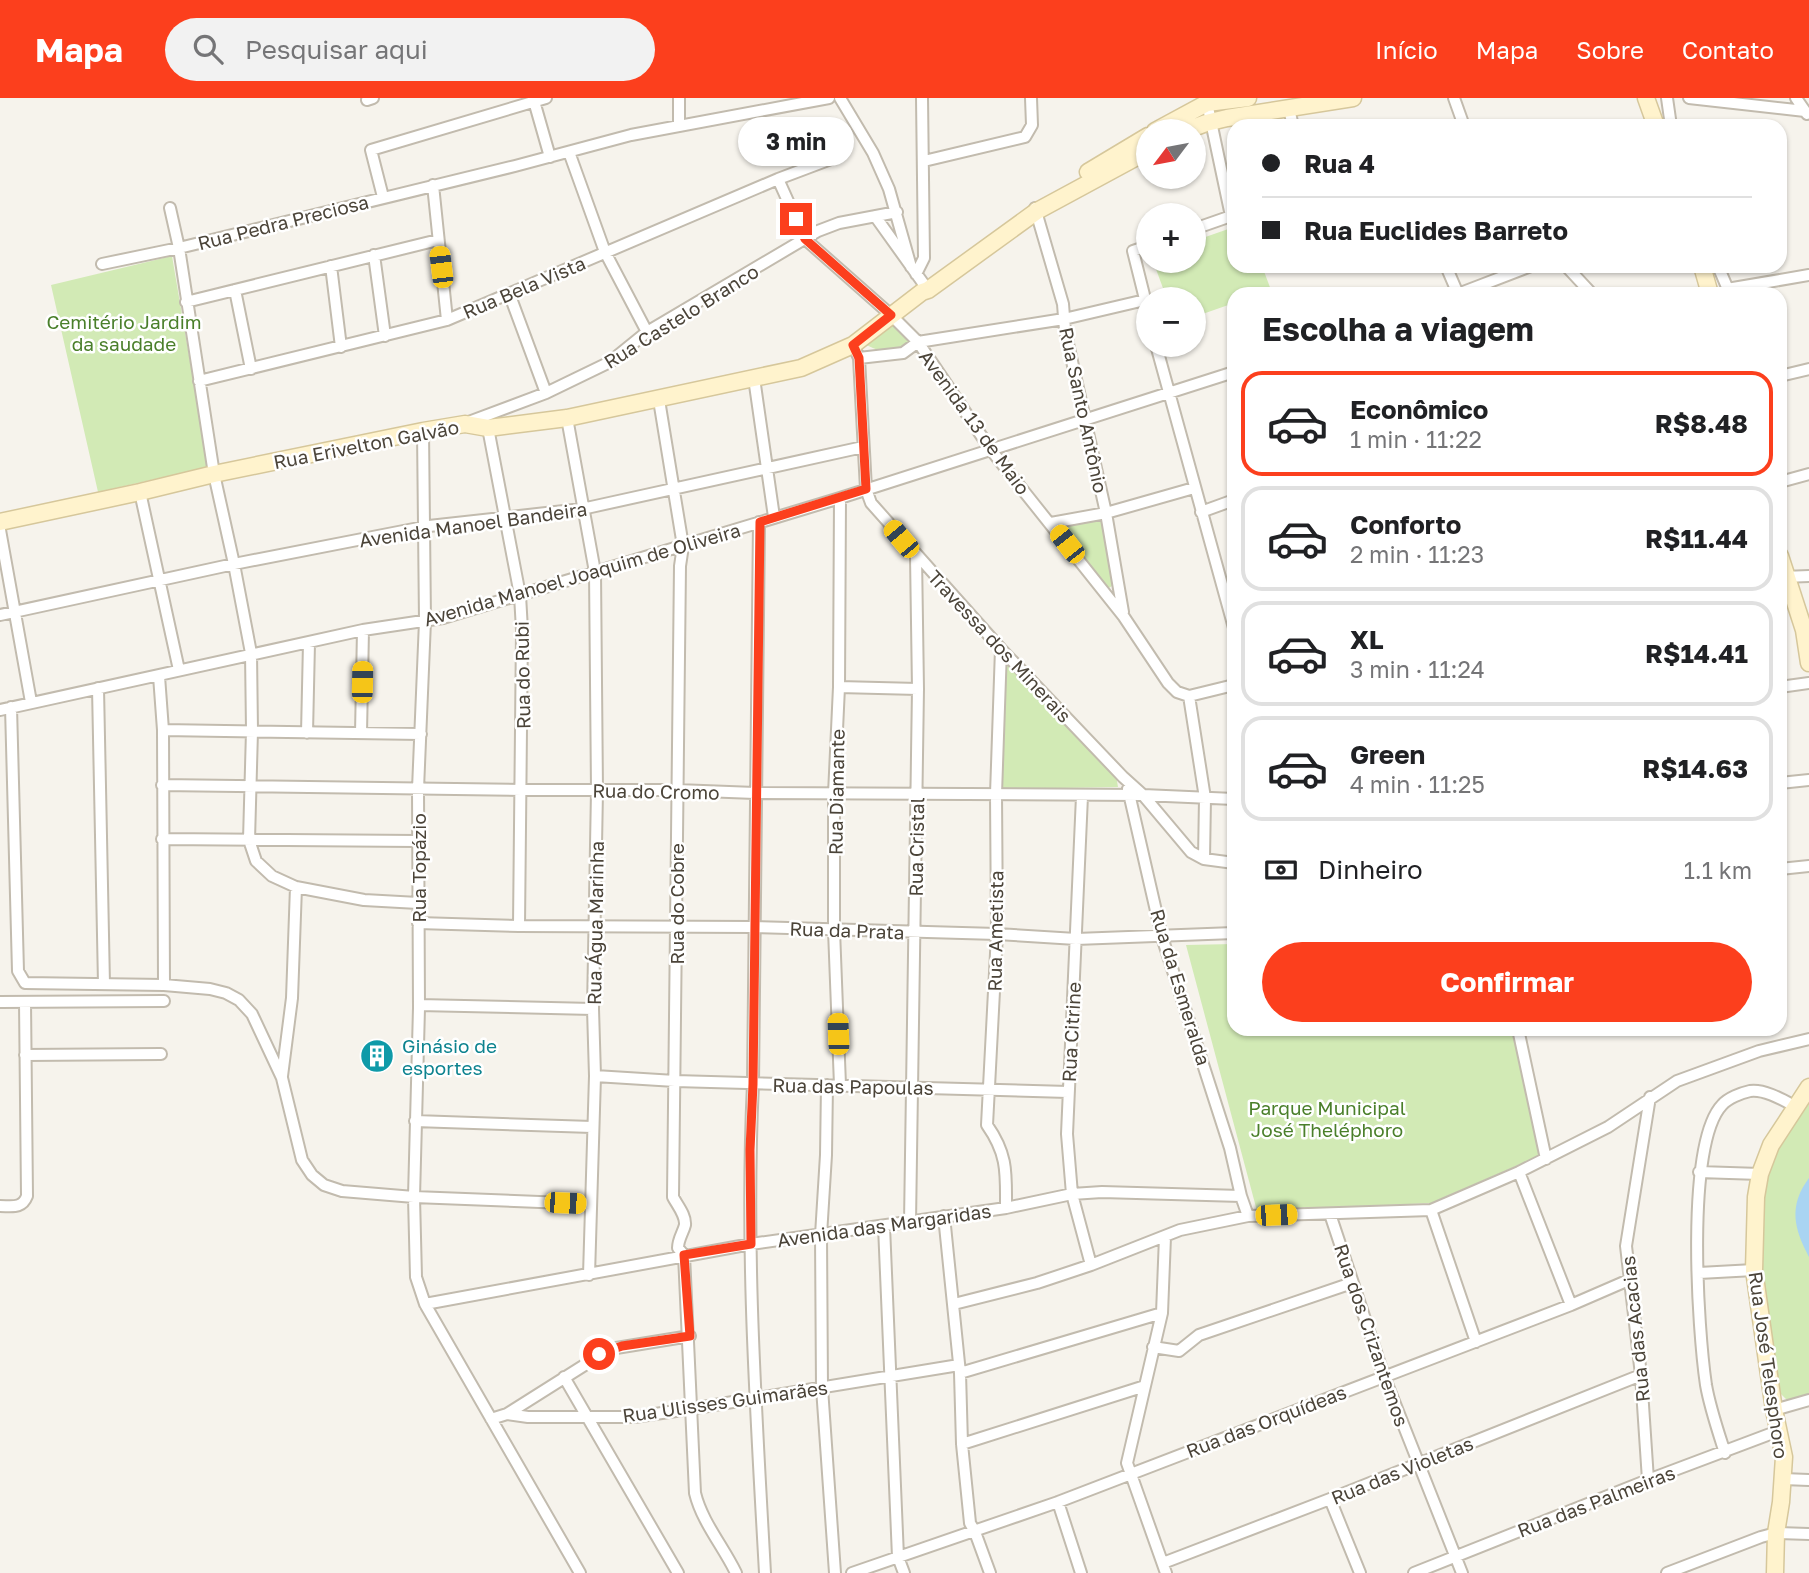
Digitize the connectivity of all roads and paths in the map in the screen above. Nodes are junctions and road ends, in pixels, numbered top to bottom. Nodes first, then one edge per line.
1 (500, 98) edge
2 (679, 98) edge
3 (829, 98) edge
4 (840, 98) edge
5 (922, 98) edge
6 (1031, 98) edge
7 (1248, 98) edge
8 (1353, 98) edge
9 (1454, 98) edge
10 (1646, 98) edge
11 (1667, 98) edge
12 (1689, 98) edge
13 (1796, 98) edge
14 (540, 100) edge
15 (1207, 100) edge
16 (1716, 100) edge
17 (1285, 103) edge
18 (504, 110) junction
19 (1221, 114) junction
20 (1807, 114) edge
21 (1175, 119) edge
22 (1460, 119) edge
23 (1654, 119) edge
24 (1670, 119) edge
25 (1206, 121) edge
26 (679, 126) junction
27 (1136, 143) edge
28 (569, 152) junction
29 (839, 156) dead end
30 (550, 157) junction
31 (1136, 157) edge
32 (924, 161) junction
33 (1227, 169) edge
34 (778, 179) junction
35 (433, 185) junction
36 (383, 197) junction
37 (170, 208) dead end
38 (1035, 209) junction
39 (897, 212) junction
40 (875, 216) junction
41 (1227, 217) edge
42 (1206, 225) edge
43 (805, 239) junction
44 (438, 240) junction
45 (179, 248) junction
46 (605, 252) junction
47 (374, 255) junction
48 (102, 264) dead end
49 (331, 266) junction
50 (1509, 273) edge
51 (1572, 273) edge
52 (1809, 275) edge
53 (920, 282) junction
54 (1475, 287) edge
55 (1586, 287) edge
56 (1749, 287) edge
57 (235, 290) junction
58 (509, 293) junction
59 (186, 302) junction
60 (1136, 308) edge
61 (891, 315) junction
62 (1064, 318) junction
63 (447, 320) junction
64 (647, 332) junction
65 (385, 336) junction
66 (918, 342) junction
67 (341, 347) junction
68 (856, 351) junction
69 (1159, 357) edge
70 (251, 369) junction
71 (1809, 370) edge
72 (1227, 374) edge
73 (1787, 375) edge
74 (754, 378) junction
75 (199, 382) junction
76 (546, 393) junction
77 (1169, 394) junction
78 (659, 400) junction
79 (567, 418) junction
80 (1084, 420) junction
81 (465, 424) junction
82 (488, 428) junction
83 (423, 431) junction
84 (863, 447) junction
85 (992, 450) junction
86 (768, 470) junction
87 (214, 474) junction
88 (1809, 474) edge
89 (1787, 480) edge
90 (674, 488) junction
91 (1194, 488) junction
92 (866, 489) junction
93 (140, 492) junction
94 (840, 498) junction
95 (1227, 503) edge
96 (582, 509) junction
97 (1201, 512) junction
98 (1106, 513) junction
99 (774, 517) junction
100 (504, 518) junction
101 (0, 522) edge
102 (760, 522) junction
103 (1051, 523) junction
104 (425, 527) junction
105 (0, 530) edge
106 (683, 546) junction
107 (916, 556) junction
108 (234, 564) junction
109 (595, 572) junction
110 (1809, 576) edge
111 (1787, 577) edge
112 (160, 582) junction
113 (1787, 587) edge
114 (1227, 592) edge
115 (520, 595) junction
116 (13, 612) junction
117 (0, 615) edge
118 (1124, 617) junction
119 (425, 621) junction
120 (363, 630) junction
121 (309, 643) junction
122 (1000, 649) junction
123 (251, 653) junction
124 (1809, 663) edge
125 (179, 670) junction
126 (159, 676) junction
127 (1809, 683) edge
128 (1787, 686) edge
129 (839, 687) junction
130 (1227, 687) edge
131 (98, 688) junction
132 (918, 689) junction
133 (1189, 696) junction
134 (31, 702) junction
135 (6, 709) edge
136 (163, 730) junction
137 (252, 731) junction
138 (307, 733) junction
139 (361, 733) junction
140 (421, 734) junction
141 (1124, 777) junction
142 (1809, 780) edge
143 (1787, 782) edge
144 (162, 785) junction
145 (251, 786) junction
146 (418, 789) junction
147 (522, 790) junction
148 (677, 790) junction
149 (597, 791) junction
150 (755, 793) junction
151 (916, 793) junction
152 (834, 794) junction
153 (996, 794) junction
154 (1143, 794) junction
155 (1131, 795) junction
156 (1082, 796) junction
157 (1205, 798) junction
158 (1227, 799) edge
159 (162, 839) junction
160 (249, 840) junction
161 (418, 841) junction
162 (1204, 859) junction
163 (1227, 862) edge
164 (1809, 866) edge
165 (1787, 868) edge
166 (296, 887) junction
167 (418, 903) junction
168 (418, 923) junction
169 (594, 925) junction
170 (519, 926) junction
171 (675, 926) junction
172 (754, 927) junction
173 (834, 930) junction
174 (914, 932) junction
175 (1227, 933) edge
176 (997, 934) junction
177 (1163, 937) junction
178 (1076, 939) junction
179 (104, 984) junction
180 (164, 985) junction
181 (164, 1001) dead end
182 (0, 1002) edge
183 (25, 1002) junction
184 (419, 1005) junction
185 (593, 1009) junction
186 (1520, 1036) edge
187 (1809, 1039) edge
188 (161, 1054) dead end
189 (25, 1055) junction
190 (595, 1076) junction
191 (282, 1078) junction
192 (675, 1081) junction
193 (753, 1084) junction
194 (828, 1085) junction
195 (840, 1085) junction
196 (913, 1087) junction
197 (1809, 1087) edge
198 (990, 1091) junction
199 (1068, 1092) junction
200 (1650, 1097) junction
201 (1796, 1107) junction
202 (415, 1121) junction
203 (592, 1126) junction
204 (1546, 1159) junction
205 (1519, 1172) junction
206 (1699, 1172) junction
207 (1760, 1174) junction
208 (1072, 1194) junction
209 (1241, 1196) junction
210 (414, 1197) junction
211 (590, 1204) junction
212 (0, 1206) edge
213 (1006, 1208) junction
214 (1431, 1210) junction
215 (1330, 1214) junction
216 (944, 1216) junction
217 (1248, 1216) junction
218 (909, 1222) junction
219 (884, 1226) junction
220 (821, 1235) junction
221 (1165, 1237) junction
222 (751, 1244) junction
223 (684, 1255) junction
224 (1091, 1265) junction
225 (1755, 1270) junction
226 (1699, 1273) junction
227 (589, 1275) junction
228 (1631, 1279) junction
229 (1352, 1283) junction
230 (425, 1304) junction
231 (954, 1304) junction
232 (1571, 1305) junction
233 (1162, 1313) junction
234 (690, 1336) junction
235 (1476, 1342) junction
236 (1153, 1347) junction
237 (959, 1369) junction
238 (1641, 1375) junction
239 (890, 1376) junction
240 (1384, 1376) junction
241 (564, 1377) junction
242 (1144, 1386) junction
243 (822, 1388) junction
244 (755, 1397) junction
245 (1809, 1400) edge
246 (691, 1409) junction
247 (1774, 1410) junction
248 (507, 1414) junction
249 (587, 1416) junction
250 (491, 1419) junction
251 (1778, 1431) junction
252 (962, 1444) junction
253 (1725, 1453) junction
254 (1418, 1464) junction
255 (1130, 1474) junction
256 (1809, 1474) edge
257 (1790, 1479) junction
258 (1648, 1480) junction
259 (1809, 1480) edge
260 (1330, 1499) junction
261 (1058, 1502) junction
262 (975, 1532) junction
263 (1776, 1533) junction
264 (1809, 1534) edge
265 (1455, 1556) junction
266 (898, 1557) junction
267 (1164, 1568) edge
268 (580, 1573) edge
269 (678, 1573) edge
270 (736, 1573) edge
271 (765, 1573) edge
272 (835, 1573) edge
273 (852, 1573) edge
274 (904, 1573) edge
275 (989, 1573) edge
276 (1081, 1573) edge
277 (1360, 1573) edge
278 (1415, 1573) edge
279 (1462, 1573) edge
280 (1667, 1573) edge
281 (1775, 1573) edge

1 - 18 street
2 - 26 street
3 - 26 street, Rua Pedra Preciosa
4 - 39 street
5 - 32 street
6 - 32 street
7 - 19 main road
8 - 17 main road
9 - 22 street
10 - 23 main road
11 - 24 street
12 - 16 street
13 - 20 street
14 - 18 street
14 - 30 street
15 - 19 main road
15 - 21 main road
16 - 20 street
17 - 19 main road
18 - 36 street
19 - 25 main road
19 - 33 street
26 - 28 street, Rua Pedra Preciosa
27 - 38 main road
28 - 30 street, Rua Pedra Preciosa
28 - 46 street
29 - 34 street, Rua Bela Vista
30 - 35 street, Rua Pedra Preciosa
31 - 38 main road
32 - 53 street
34 - 43 street
34 - 46 street, Rua Bela Vista
35 - 36 street, Rua Pedra Preciosa
35 - 44 street
36 - 45 street, Rua Pedra Preciosa
37 - 45 street
38 - 53 main road, Rua Erivelton Galvão
38 - 62 street, Rua Santo Antônio
39 - 40 street, Rua Castelo Branco
39 - 53 street
40 - 43 street, Rua Castelo Branco
40 - 53 street
41 - 42 street
43 - 61 street, Avenida 13 de Maio
43 - 64 street, Rua Castelo Branco
44 - 47 street
44 - 63 street
45 - 48 street
45 - 59 street, Rua Pedra Preciosa
46 - 58 street, Rua Bela Vista
46 - 64 street
47 - 49 street
47 - 65 street
49 - 57 street
49 - 67 street
50 - 54 street
51 - 55 street
52 - 56 street
53 - 61 main road, Rua Erivelton Galvão
57 - 59 street
57 - 70 street
58 - 63 street, Rua Bela Vista
58 - 76 street
59 - 75 street, Rua Pedra Preciosa
60 - 62 street
61 - 66 street, Avenida 13 de Maio
61 - 68 main road, Rua Erivelton Galvão
62 - 66 street
62 - 80 street, Rua Santo Antônio
63 - 65 street, Rua Bela Vista
64 - 76 street, Rua Castelo Branco
65 - 67 street, Rua Bela Vista
66 - 68 street
66 - 85 street, Avenida 13 de Maio
67 - 70 street, Rua Bela Vista
68 - 74 main road, Rua Erivelton Galvão
68 - 84 street
69 - 77 street
70 - 75 street, Rua Bela Vista
71 - 73 street
72 - 77 street, Avenida Manoel Joaquim de Oliveira
74 - 78 main road, Rua Erivelton Galvão
74 - 86 street
75 - 87 street, Rua Pedra Preciosa
76 - 81 street, Rua Castelo Branco
77 - 80 street, Avenida Manoel Joaquim de Oliveira
77 - 91 street
78 - 79 main road, Rua Erivelton Galvão
78 - 90 street, Rua do Cobre
79 - 82 main road, Rua Erivelton Galvão
79 - 96 street, Rua Água Marinha
80 - 85 street, Avenida Manoel Joaquim de Oliveira
80 - 98 street, Rua Santo Antônio
81 - 82 main road, Rua Erivelton Galvão
81 - 83 main road, Rua Erivelton Galvão
82 - 100 street, Rua do Rubi
83 - 87 main road, Rua Erivelton Galvão
83 - 104 street, Rua Topázio
84 - 86 street, Avenida Manoel Bandeira
84 - 92 street
85 - 92 street, Avenida Manoel Joaquim de Oliveira
85 - 103 street, Avenida 13 de Maio
86 - 90 street, Avenida Manoel Bandeira
86 - 99 street
87 - 93 main road, Rua Erivelton Galvão
87 - 108 street, Rua Pedra Preciosa
88 - 89 street
90 - 96 street, Avenida Manoel Bandeira
90 - 106 street, Rua do Cobre
91 - 97 street
91 - 98 street
92 - 94 street, Avenida Manoel Joaquim de Oliveira
92 - 107 street, Travessa dos Minerais
93 - 101 main road, Rua Erivelton Galvão
93 - 112 street
94 - 99 street, Avenida Manoel Joaquim de Oliveira
94 - 129 street, Rua Diamante
95 - 97 street
96 - 100 street, Avenida Manoel Bandeira
96 - 109 street, Rua Água Marinha
97 - 114 street
98 - 103 street
98 - 118 street, Rua Santo Antônio
99 - 102 street, Avenida Manoel Joaquim de Oliveira
100 - 104 street, Avenida Manoel Bandeira
100 - 115 street, Rua do Rubi
102 - 106 street, Avenida Manoel Joaquim de Oliveira
102 - 150 street
103 - 118 street, Avenida 13 de Maio
104 - 108 street, Avenida Manoel Bandeira
104 - 119 street, Rua Topázio
105 - 116 street
106 - 109 street, Avenida Manoel Joaquim de Oliveira
106 - 148 street, Rua do Cobre
107 - 122 street, Travessa dos Minerais
107 - 132 street, Rua Cristal
108 - 112 street, Avenida Manoel Bandeira
108 - 123 street, Rua Pedra Preciosa
109 - 115 street, Avenida Manoel Joaquim de Oliveira
109 - 149 street, Rua Água Marinha
110 - 111 street
112 - 116 street, Avenida Manoel Bandeira
112 - 125 street
113 - 124 main road
115 - 119 street, Avenida Manoel Joaquim de Oliveira
115 - 147 street, Rua do Rubi
116 - 117 street, Avenida Manoel Bandeira
116 - 134 street
118 - 133 street, Avenida 13 de Maio
119 - 120 street, Avenida Manoel Joaquim de Oliveira
119 - 140 street, Rua Topázio
120 - 121 street, Avenida Manoel Joaquim de Oliveira
120 - 139 street
121 - 123 street, Avenida Manoel Joaquim de Oliveira
121 - 138 street
122 - 141 street, Travessa dos Minerais
122 - 153 street, Rua Ametista
123 - 125 street, Avenida Manoel Joaquim de Oliveira
123 - 137 street, Rua Pedra Preciosa
125 - 126 street, Avenida Manoel Joaquim de Oliveira
126 - 131 street, Avenida Manoel Joaquim de Oliveira
126 - 136 street
127 - 128 street
129 - 132 street
129 - 152 street, Rua Diamante
130 - 133 street
131 - 134 street, Avenida Manoel Joaquim de Oliveira
131 - 179 street
132 - 151 street, Rua Cristal
133 - 157 street
134 - 135 street, Avenida Manoel Joaquim de Oliveira
135 - 179 street
136 - 137 street
136 - 144 street
137 - 138 street
137 - 145 street, Rua Pedra Preciosa
138 - 139 street
139 - 140 street
140 - 146 street, Rua Topázio
141 - 154 street, Travessa dos Minerais
141 - 155 street, Rua da Esmeralda
142 - 143 street
144 - 145 street, Rua do Cromo
144 - 159 street
145 - 146 street, Rua do Cromo
145 - 160 street, Rua Pedra Preciosa
146 - 147 street, Rua do Cromo
146 - 161 street, Rua Topázio
147 - 149 street, Rua do Cromo
147 - 170 street, Rua do Rubi
148 - 149 street, Rua do Cromo
148 - 150 street, Rua do Cromo
148 - 171 street, Rua do Cobre
149 - 169 street, Rua Água Marinha
150 - 152 street, Rua do Cromo
150 - 172 street
151 - 152 street, Rua do Cromo
151 - 153 street, Rua do Cromo
151 - 174 street, Rua Cristal
152 - 173 street, Rua Diamante
153 - 156 street, Rua do Cromo
153 - 176 street, Rua Ametista
154 - 155 street, Rua do Cromo
154 - 157 street, Rua do Cromo
154 - 162 street, Travessa dos Minerais
155 - 156 street, Rua do Cromo
155 - 177 street, Rua da Esmeralda
156 - 178 street, Rua Citrine
157 - 158 street, Rua do Cromo
157 - 162 street
159 - 160 street
159 - 180 street
160 - 161 street
160 - 166 street, Rua Pedra Preciosa
161 - 167 street, Rua Topázio
162 - 163 street
164 - 165 street
166 - 167 street
166 - 191 street
167 - 168 street, Rua Topázio
168 - 170 street, Rua da Prata
168 - 184 street, Rua Topázio
169 - 170 street, Rua da Prata
169 - 171 street, Rua da Prata
169 - 185 street, Rua Água Marinha
171 - 172 street, Rua da Prata
171 - 192 street, Rua do Cobre
172 - 173 street, Rua da Prata
172 - 193 street
173 - 174 street, Rua da Prata
173 - 195 street, Rua Diamante
174 - 176 street, Rua da Prata
174 - 196 street, Rua Cristal
175 - 177 street, Rua da Prata
176 - 178 street, Rua da Prata
176 - 198 street, Rua Ametista
177 - 178 street, Rua da Prata
177 - 209 street, Rua da Esmeralda
178 - 199 street, Rua Citrine
179 - 180 street
180 - 191 street
181 - 183 street
182 - 183 street
183 - 189 street
184 - 185 street
184 - 202 street, Rua Topázio
185 - 190 street, Rua Água Marinha
186 - 204 street
187 - 200 street
188 - 189 street
189 - 212 street
190 - 192 street, Rua das Papoulas
190 - 203 street, Rua Água Marinha
191 - 210 street
192 - 193 street, Rua das Papoulas
192 - 223 street, Rua do Cobre
193 - 194 street, Rua das Papoulas
193 - 222 street
194 - 195 street, Rua das Papoulas
194 - 220 street
195 - 196 street, Rua das Papoulas
196 - 198 street, Rua das Papoulas
196 - 218 street, Rua Cristal
197 - 201 main road, Rua José Telesphoro
198 - 199 street, Rua das Papoulas
198 - 213 street, Rua Ametista
199 - 208 street, Rua Citrine
200 - 204 street
200 - 228 street, Rua das Acacias
201 - 206 street
201 - 207 main road, Rua José Telesphoro
202 - 203 street
202 - 210 street, Rua Topázio
203 - 211 street, Rua Água Marinha
204 - 205 street
205 - 214 street
205 - 232 street
206 - 207 street
206 - 226 street
207 - 225 main road, Rua José Telesphoro
208 - 209 street, Avenida das Margaridas
208 - 213 street, Avenida das Margaridas
208 - 224 street, Rua Citrine
209 - 217 street
210 - 211 street
210 - 230 street, Rua Topázio
211 - 227 street, Rua Água Marinha
213 - 216 street, Avenida das Margaridas
214 - 215 street
214 - 235 street
215 - 217 street
215 - 229 street, Rua dos Crizantemos
216 - 218 street, Avenida das Margaridas
216 - 231 street
217 - 221 street
218 - 219 street, Avenida das Margaridas
219 - 220 street, Avenida das Margaridas
219 - 239 street
220 - 222 street, Avenida das Margaridas
220 - 243 street
221 - 224 street
221 - 233 street
222 - 223 street, Avenida das Margaridas
222 - 244 street
223 - 227 street, Avenida das Margaridas
223 - 234 street
224 - 231 street
225 - 226 street
225 - 247 main road, Rua José Telesphoro
226 - 253 street
227 - 230 street, Avenida das Margaridas
228 - 232 street, Rua das Orquídeas
228 - 238 street, Rua das Acacias
229 - 236 street
229 - 240 street, Rua dos Crizantemos
230 - 250 street, Rua Topázio
231 - 237 street
232 - 235 street, Rua das Orquídeas
233 - 236 street
233 - 237 street, Rua Ulisses Guimarães
234 - 241 street
234 - 246 street
235 - 240 street, Rua das Orquídeas
236 - 242 street
237 - 239 street, Rua Ulisses Guimarães
237 - 252 street
238 - 254 street, Rua das Violetas
238 - 258 street, Rua das Acacias
239 - 243 street, Rua Ulisses Guimarães
239 - 266 street
240 - 254 street, Rua dos Crizantemos
240 - 255 street, Rua das Orquídeas
241 - 248 street
241 - 249 street
242 - 252 street
242 - 255 street
243 - 244 street, Rua Ulisses Guimarães
243 - 272 street
244 - 246 street, Rua Ulisses Guimarães
244 - 271 street
245 - 247 street
246 - 249 street, Rua Ulisses Guimarães
246 - 270 street
247 - 251 main road, Rua José Telesphoro
248 - 249 street, Rua Ulisses Guimarães
248 - 250 street, Rua Ulisses Guimarães
249 - 269 street
250 - 268 street, Rua Topázio
251 - 253 street, Rua das Palmeiras
251 - 257 main road, Rua José Telesphoro
252 - 262 street
253 - 258 street, Rua das Palmeiras
254 - 260 street, Rua das Violetas
254 - 265 street, Rua dos Crizantemos
255 - 261 street, Rua das Orquídeas
255 - 267 street
256 - 257 street
257 - 259 street
257 - 263 main road, Rua José Telesphoro
258 - 265 street, Rua das Palmeiras
260 - 267 street, Rua das Violetas
260 - 277 street
261 - 262 street, Rua das Orquídeas
261 - 276 street
262 - 266 street, Rua das Orquídeas
262 - 275 street
263 - 264 street
263 - 280 street
263 - 281 main road, Rua José Telesphoro
265 - 278 street, Rua das Palmeiras
265 - 279 street, Rua dos Crizantemos
266 - 273 street, Rua das Orquídeas
266 - 274 street

